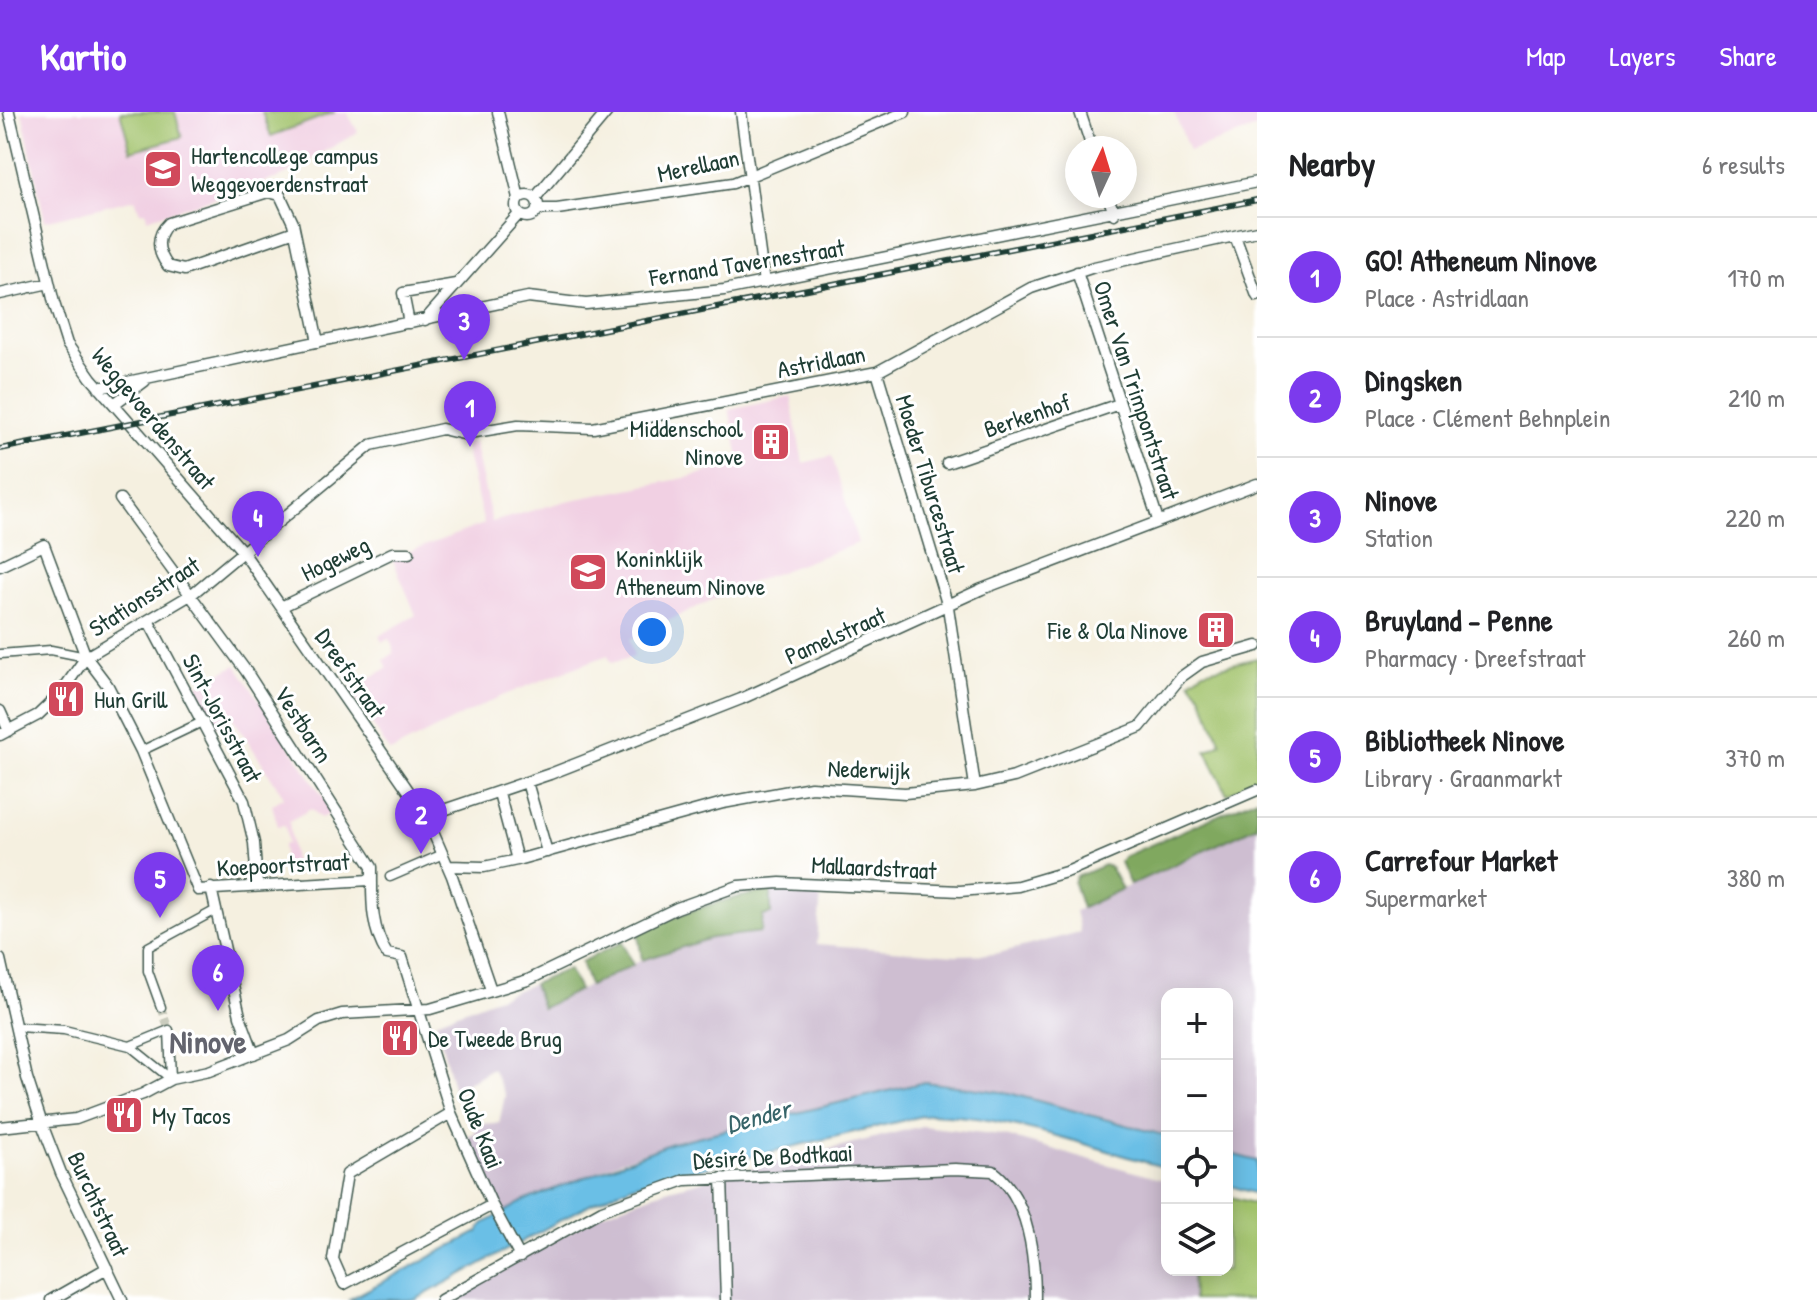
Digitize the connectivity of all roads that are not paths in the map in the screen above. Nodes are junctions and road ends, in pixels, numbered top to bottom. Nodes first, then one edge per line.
1 (9, 112) edge
2 (498, 112) edge
3 (607, 112) edge
4 (741, 112) edge
5 (905, 112) edge
6 (1080, 112) edge
7 (1088, 136) edge
8 (751, 175) junction
9 (1257, 182) edge
10 (519, 198) junction
11 (536, 203) junction
12 (1112, 208) edge
13 (519, 214) junction
14 (1114, 214) junction
15 (1257, 231) edge
16 (292, 232) junction
17 (1235, 236) junction
18 (1077, 272) junction
19 (49, 283) junction
20 (764, 283) junction
21 (456, 284) junction
22 (0, 294) edge
23 (1257, 296) edge
24 (425, 320) junction
25 (409, 323) junction
26 (318, 342) junction
27 (877, 372) junction
28 (148, 379) junction
29 (99, 388) junction
30 (114, 404) junction
31 (1119, 404) junction
32 (371, 445) joint
33 (947, 463) dead end
34 (1257, 484) edge
35 (120, 499) dead end
36 (1158, 520) junction
37 (243, 552) junction
38 (409, 553) dead end
39 (0, 566) edge
40 (192, 594) junction
41 (281, 607) junction
42 (948, 607) junction
43 (149, 622) junction
44 (1257, 646) edge
45 (0, 654) edge
46 (86, 657) junction
47 (0, 711) edge
48 (204, 721) junction
49 (4, 733) edge
50 (141, 751) junction
51 (527, 782) junction
52 (975, 786) junction
53 (1257, 790) edge
54 (499, 793) junction
55 (426, 816) junction
56 (547, 852) junction
57 (443, 854) junction
58 (517, 860) junction
59 (448, 866) junction
60 (390, 877) dead end
61 (375, 879) junction
62 (257, 884) junction
63 (211, 888) junction
64 (216, 910) junction
65 (0, 959) edge
66 (491, 990) junction
67 (161, 1007) tunnel mouth
68 (419, 1008) junction
69 (18, 1027) junction
70 (130, 1046) junction
71 (254, 1054) junction
72 (171, 1079) junction
73 (451, 1113) junction
74 (42, 1124) junction
75 (0, 1127) edge
76 (722, 1178) junction
77 (492, 1205) junction
78 (518, 1254) junction
79 (107, 1268) junction
80 (51, 1300) edge
81 (122, 1300) edge
82 (441, 1300) edge
83 (726, 1300) edge
84 (1035, 1300) edge

1 - 19 street, Weggevoerdenstraat
2 - 10 street
3 - 11 street
4 - 8 street
5 - 8 street, Merellaan
6 - 7 street
8 - 11 street, Merellaan
8 - 20 street
9 - 14 street, Fernand Tavernestraat
10 - 11 street
10 - 13 street
11 - 13 street
12 - 14 street
13 - 21 street
14 - 20 street, Fernand Tavernestraat
15 - 17 street, Astridlaan
16 - 16 street
16 - 26 street
17 - 18 street, Astridlaan
17 - 23 street
18 - 27 street, Astridlaan
18 - 31 street, Omer Van Trimpontstraat
19 - 22 street
19 - 29 street, Weggevoerdenstraat
20 - 24 street, Fernand Tavernestraat
21 - 24 street
21 - 25 street
24 - 25 street, Fernand Tavernestraat
25 - 26 street, Fernand Tavernestraat
26 - 28 street, Fernand Tavernestraat
27 - 32 street, Astridlaan
27 - 42 street, Moeder Tiburcestraat
28 - 29 street, Fernand Tavernestraat
28 - 30 street, Fernand Tavernestraat
29 - 30 street, Weggevoerdenstraat
30 - 37 street, Weggevoerdenstraat
31 - 33 street, Berkenhof
31 - 36 street, Omer Van Trimpontstraat
32 - 37 street, Stationsstraat
34 - 36 street, Pamelstraat
35 - 40 street, Vestbarm
36 - 42 street, Pamelstraat
37 - 40 street, Stationsstraat
37 - 41 street, Dreefstraat
38 - 41 street, Hogeweg
39 - 46 street
40 - 43 street, Stationsstraat
40 - 61 street, Vestbarm
41 - 55 street, Dreefstraat
42 - 51 street, Pamelstraat
42 - 52 street, Moeder Tiburcestraat
43 - 46 street, Stationsstraat
43 - 48 street, Sint-Jorisstraat
44 - 52 street, Nederwijk
45 - 46 street
46 - 49 street
46 - 50 street
47 - 49 street
48 - 50 street
48 - 62 street, Sint-Jorisstraat
50 - 63 street, Koepoortstraat
51 - 54 street, Pamelstraat
51 - 56 street
52 - 56 street, Nederwijk
53 - 66 street, Mallaardstraat
54 - 55 street, Pamelstraat
54 - 58 street
55 - 57 street, Dreefstraat
56 - 58 street, Nederwijk
57 - 59 street, Dreefstraat
57 - 60 street
58 - 59 street, Nederwijk
59 - 66 street, Dreefstraat
61 - 62 street, Koepoortstraat
61 - 68 street, Vestbarm
62 - 63 street, Koepoortstraat
63 - 64 street
64 - 67 street
64 - 71 street
65 - 69 street, Burchtstraat
66 - 68 street, Mallaardstraat
68 - 71 street, Mallaardstraat
68 - 73 street, Oude Kaai
69 - 70 street
69 - 74 street, Burchtstraat
70 - 72 street
70 - 72 street
71 - 72 street, Mallaardstraat
72 - 74 street, Mallaardstraat
73 - 77 street, Oude Kaai
73 - 77 street
74 - 75 street, Mallaardstraat
74 - 79 street, Burchtstraat
76 - 78 street, Désiré De Bodtkaai
76 - 83 street
76 - 84 street, Désiré De Bodtkaai
77 - 78 street, Oude Kaai
78 - 82 street, Désiré De Bodtkaai
79 - 80 street
79 - 81 street, Burchtstraat

